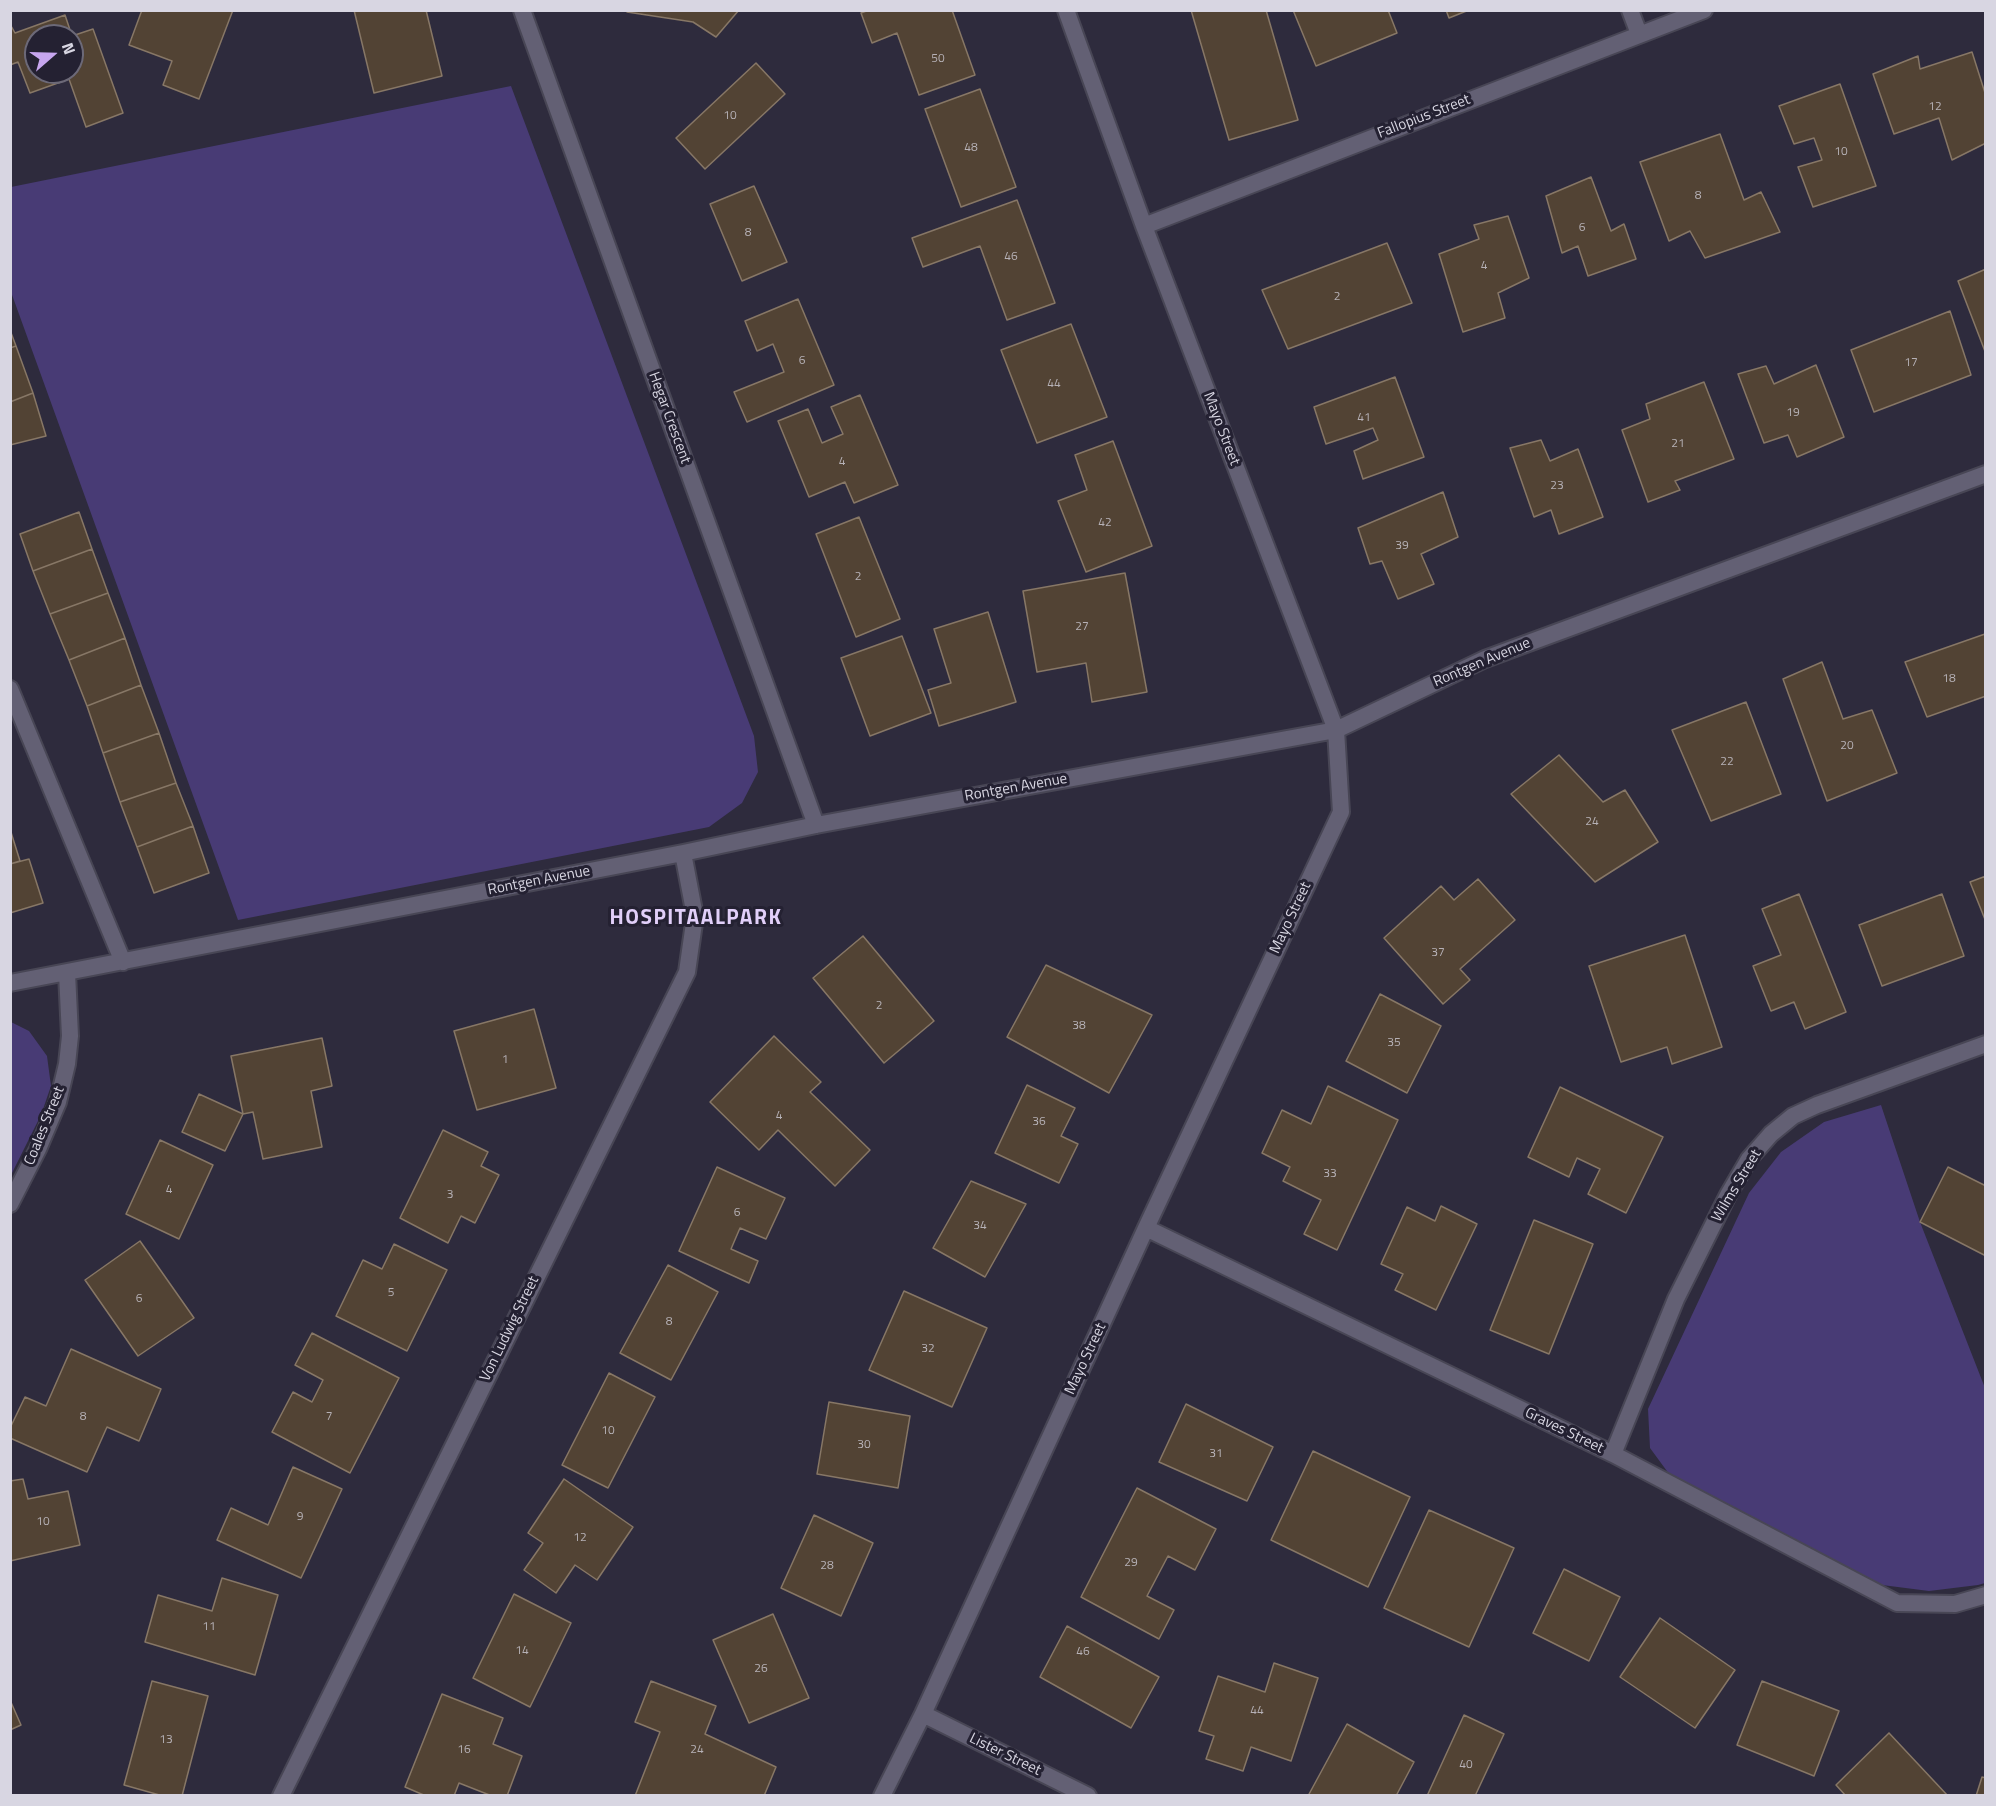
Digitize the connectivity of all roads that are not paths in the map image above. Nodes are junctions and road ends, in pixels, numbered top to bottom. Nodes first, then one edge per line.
1 (522, 10) edge
2 (1066, 10) edge
3 (1630, 10) edge
4 (1704, 10) edge
5 (1639, 34) junction
6 (1144, 226) junction
7 (1986, 474) edge
8 (10, 689) edge
9 (1336, 730) junction
10 (816, 825) junction
11 (683, 853) junction
12 (123, 962) junction
13 (67, 973) junction
14 (10, 983) edge
15 (1986, 1044) edge
16 (10, 1204) edge
17 (1146, 1228) junction
18 (1613, 1454) junction
19 (1986, 1595) edge
20 (923, 1714) junction
21 (281, 1796) edge
22 (882, 1796) edge
23 (1088, 1796) edge

1 - 10 street, Hegar Crescent
2 - 6 street, Mayo Street
3 - 5 street
4 - 5 street, Fallopius Street
5 - 6 street, Fallopius Street
6 - 9 street, Mayo Street
7 - 9 street, Rontgen Avenue
8 - 12 street
9 - 10 street, Rontgen Avenue
9 - 17 street, Mayo Street
10 - 11 street, Rontgen Avenue
11 - 12 street, Rontgen Avenue
11 - 21 street, Von Ludwig Street
12 - 13 street, Rontgen Avenue
13 - 14 street, Rontgen Avenue
13 - 16 street, Coales Street
15 - 18 street, Wilms Street
17 - 18 street, Graves Street
17 - 20 street, Mayo Street
18 - 19 street, Graves Street
20 - 22 street, Mayo Street
20 - 23 street, Lister Street

